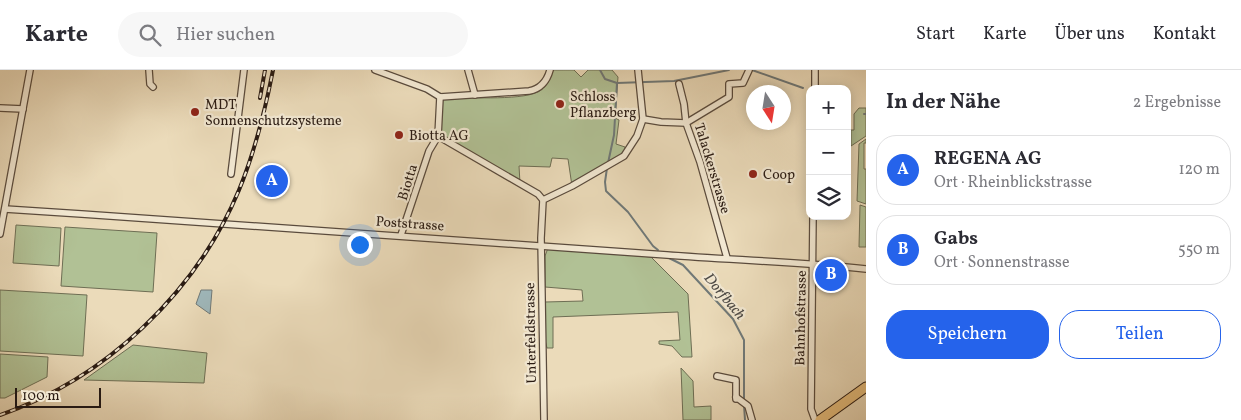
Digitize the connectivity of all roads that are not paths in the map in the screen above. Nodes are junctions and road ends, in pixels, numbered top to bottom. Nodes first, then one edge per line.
1 (30, 70) edge
2 (149, 70) edge
3 (244, 70) edge
4 (375, 70) edge
5 (468, 70) edge
6 (550, 70) edge
7 (638, 70) edge
8 (815, 70) edge
9 (749, 71) edge
10 (679, 84) dead end
11 (814, 85) edge
12 (153, 87) dead end
13 (475, 95) junction
14 (440, 97) junction
15 (0, 108) edge
16 (23, 109) junction
17 (643, 120) junction
18 (686, 122) junction
19 (438, 136) junction
20 (231, 174) dead end
21 (543, 200) junction
22 (5, 209) junction
23 (813, 220) edge
24 (0, 234) edge
25 (402, 235) junction
26 (542, 245) junction
27 (726, 258) junction
28 (813, 264) junction
29 (866, 269) edge
30 (717, 376) dead end
31 (866, 387) edge
32 (544, 420) edge
33 (752, 420) edge
34 (815, 420) edge
35 (820, 420) edge

1 - 16 street
2 - 12 street
3 - 20 street
4 - 14 street
5 - 13 street
6 - 13 street
7 - 17 street
8 - 11 street
9 - 18 street
10 - 18 street, Talackerstrasse
13 - 14 street
14 - 19 street
15 - 16 street
16 - 22 street
17 - 18 street
17 - 21 street
18 - 27 street, Talackerstrasse
19 - 21 street
19 - 25 street, Biotta
21 - 26 street, Unterfeldstrasse
22 - 24 street
22 - 25 street, Poststrasse
23 - 28 street, Bahnhofstrasse
25 - 26 street, Poststrasse
26 - 27 street, Poststrasse
26 - 32 street, Unterfeldstrasse
27 - 28 street, Poststrasse
28 - 29 street, Poststrasse
28 - 34 street, Bahnhofstrasse
30 - 33 street
31 - 35 main road

